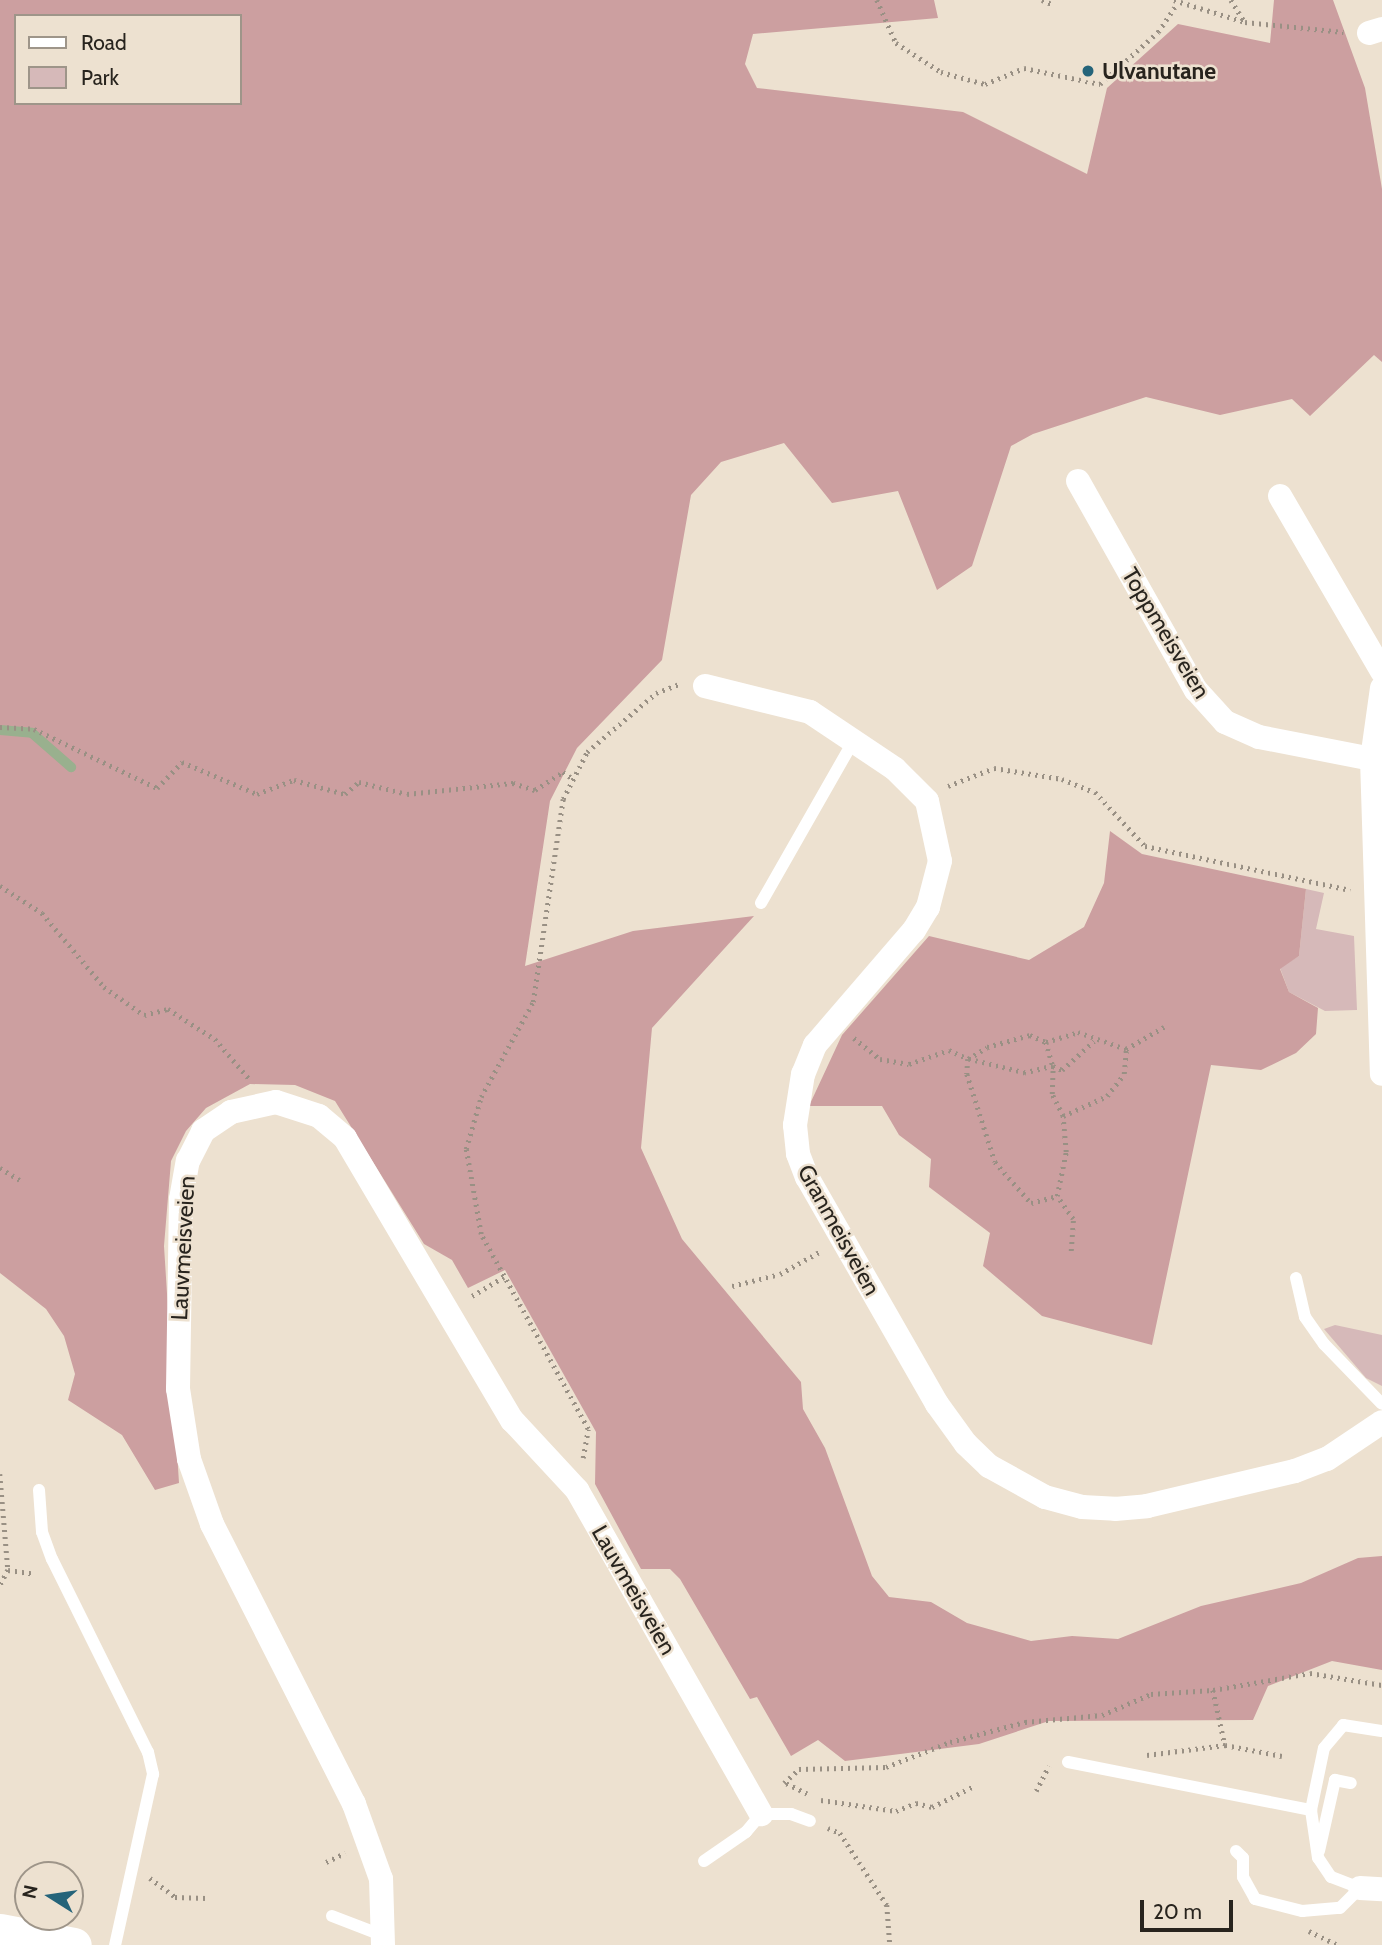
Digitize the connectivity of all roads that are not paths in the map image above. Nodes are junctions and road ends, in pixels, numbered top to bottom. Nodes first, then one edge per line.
1 (1078, 481) dead end
2 (1280, 496) dead end
3 (1382, 671) edge
4 (705, 685) road end
5 (1382, 688) edge
6 (854, 739) junction
7 (1372, 759) junction
8 (1378, 897) edge
9 (761, 903) dead end
10 (1382, 1074) edge
11 (1296, 1278) dead end
12 (1382, 1404) edge
13 (1382, 1422) edge
14 (39, 1490) dead end
15 (1382, 1731) edge
16 (1068, 1762) dead end
17 (1351, 1783) dead end
18 (1311, 1810) junction
19 (761, 1814) junction
20 (810, 1821) road end
21 (1236, 1851) dead end
22 (1318, 1858) junction
23 (704, 1861) dead end
24 (1371, 1889) edge
25 (332, 1916) dead end
26 (0, 1931) edge
27 (383, 1940) edge
28 (74, 1945) edge
29 (115, 1945) edge

1 - 7 street, Toppmeisveien
2 - 3 street
4 - 6 street
5 - 7 street
6 - 9 lane
6 - 13 street, Granmeisveien
7 - 8 street
8 - 10 street
11 - 12 lane
14 - 29 lane
15 - 18 lane
16 - 18 lane
17 - 22 lane
18 - 22 lane
19 - 20 lane
19 - 23 lane
19 - 27 street, Lauvmeisveien
21 - 24 lane
22 - 24 lane
25 - 27 lane
26 - 28 street

